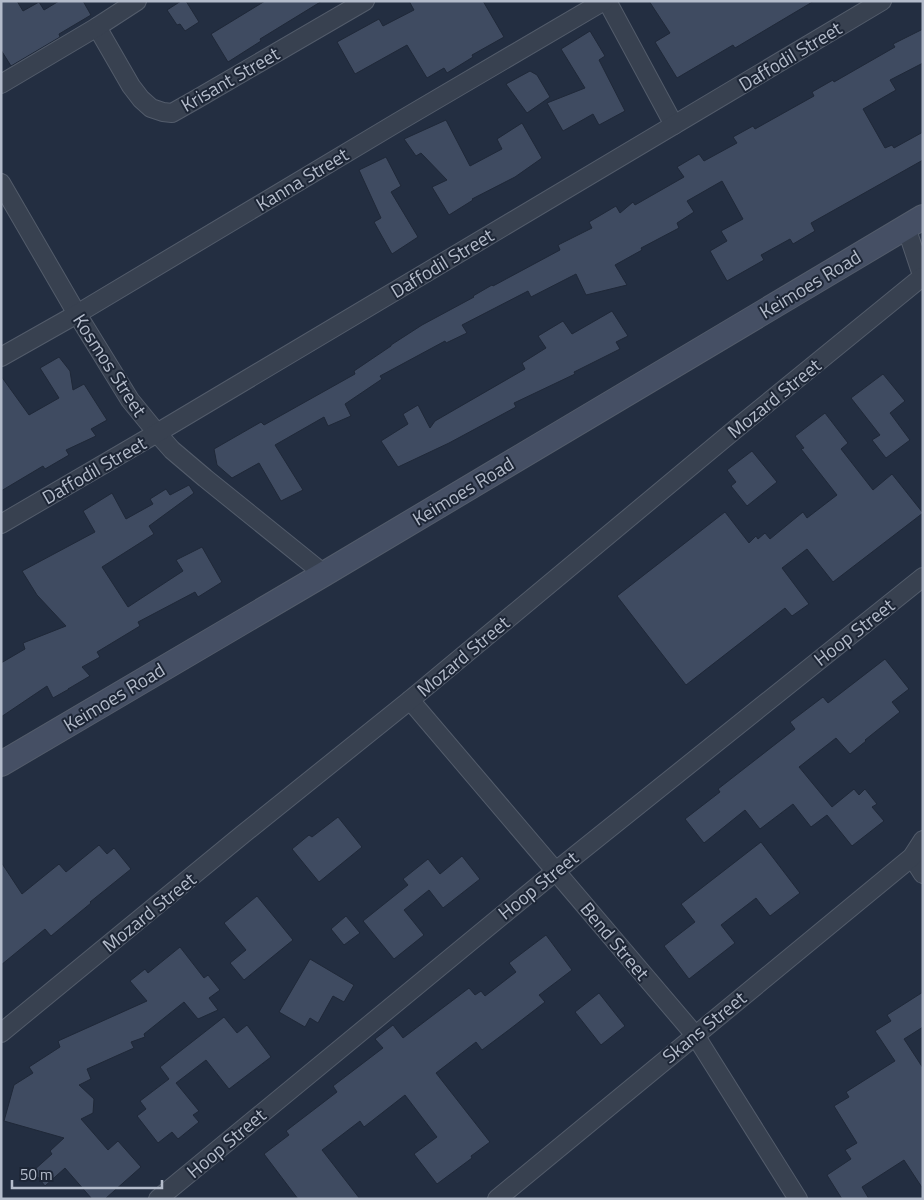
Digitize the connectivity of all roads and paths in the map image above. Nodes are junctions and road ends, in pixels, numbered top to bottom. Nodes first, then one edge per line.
1 (137, 1) edge
2 (366, 1) edge
3 (606, 1) edge
4 (882, 1) edge
5 (97, 27) junction
6 (1, 84) edge
7 (674, 124) junction
8 (1, 183) edge
9 (7, 207) edge
10 (914, 222) edge
11 (922, 277) edge
12 (77, 314) junction
13 (1, 357) edge
14 (157, 433) junction
15 (1, 524) edge
16 (324, 574) junction
17 (923, 577) edge
18 (410, 700) junction
19 (1, 764) edge
20 (923, 840) edge
21 (912, 857) junction
22 (556, 871) junction
23 (923, 874) edge
24 (1, 1034) edge
25 (695, 1034) junction
26 (158, 1199) edge
27 (496, 1199) edge
28 (798, 1199) edge

1 - 5 street
2 - 5 street, Krisant Street
3 - 7 street
3 - 12 street, Kanna Street
4 - 7 street, Daffodil Street
5 - 6 street
7 - 14 street, Daffodil Street
8 - 9 street, Kosmos Street
9 - 12 street, Kosmos Street
10 - 11 street
10 - 16 street, Keimoes Road
11 - 18 street, Mozard Street
12 - 13 street, Kanna Street
12 - 14 street, Kosmos Street
14 - 15 street, Daffodil Street
14 - 16 street, Kosmos Street
16 - 19 street, Keimoes Road
17 - 22 street, Hoop Street
18 - 22 street, Bend Street
18 - 24 street, Mozard Street
20 - 21 street, Skans Street
21 - 23 street
21 - 25 street, Skans Street
22 - 25 street, Bend Street
22 - 26 street, Hoop Street
25 - 27 street, Skans Street
25 - 28 street, Bend Street

